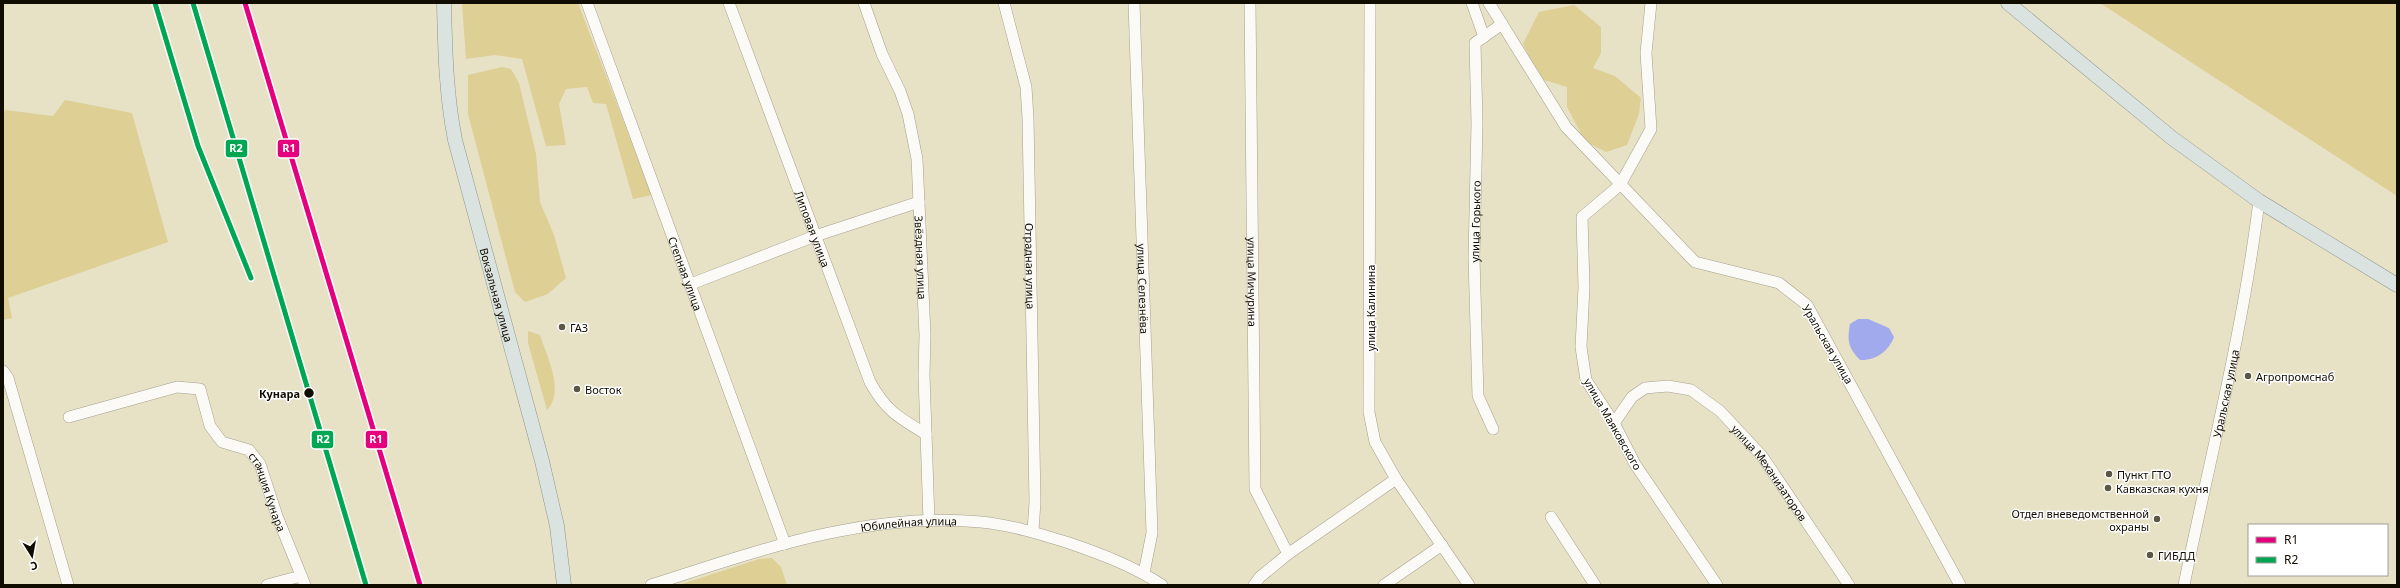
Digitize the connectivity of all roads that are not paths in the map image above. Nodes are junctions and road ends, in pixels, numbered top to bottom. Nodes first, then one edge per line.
1 (444, 3) edge
2 (587, 3) edge
3 (730, 3) edge
4 (864, 3) edge
5 (1004, 3) edge
6 (1134, 3) edge
7 (1250, 3) edge
8 (1370, 3) edge
9 (1472, 3) edge
10 (1489, 3) edge
11 (1651, 3) edge
12 (2008, 3) edge
13 (1502, 24) junction
14 (1484, 37) junction
15 (1620, 185) junction
16 (2259, 201) junction
17 (919, 202) junction
18 (815, 236) junction
19 (691, 284) junction
20 (2397, 285) edge
21 (3, 371) edge
22 (69, 417) dead end
23 (1614, 423) junction
24 (1493, 429) dead end
25 (926, 434) junction
26 (1396, 479) junction
27 (1551, 518) dead end
28 (929, 521) junction
29 (1033, 531) junction
30 (784, 544) junction
31 (1442, 545) junction
32 (1288, 554) junction
33 (1144, 573) junction
34 (303, 581) edge
35 (68, 585) edge
36 (267, 585) edge
37 (564, 585) edge
38 (651, 585) edge
39 (1162, 585) edge
40 (1254, 585) edge
41 (1384, 585) edge
42 (1469, 585) edge
43 (1596, 585) edge
44 (1717, 585) edge
45 (1849, 585) edge
46 (1960, 585) edge
47 (2184, 585) edge

1 - 37 main road, Вокзальная улица
2 - 19 street, Степная улица
3 - 18 street, Липовая улица
4 - 17 street, Звёздная улица
5 - 29 street, Отрадная улица
6 - 33 street, улица Селезнёва
7 - 32 street, улица Мичурина
8 - 26 street, улица Калинина
9 - 14 street
10 - 13 street, Уральская улица
11 - 15 street
12 - 16 main road
13 - 14 street, улица Горького
13 - 15 street, Уральская улица
14 - 24 street, улица Горького
15 - 23 street, улица Маяковского
15 - 46 street, Уральская улица
16 - 20 main road
16 - 47 street, Уральская улица
17 - 18 street
17 - 25 street, Звёздная улица
18 - 19 street
18 - 25 street, Липовая улица
19 - 30 street, Степная улица
21 - 35 street
22 - 34 street, станция Кунара
23 - 44 street, улица Маяковского
23 - 45 street, улица Механизаторов
25 - 28 street, Звёздная улица
26 - 31 street, улица Калинина
26 - 32 street
27 - 43 street
28 - 29 street, Юбилейная улица
28 - 30 street, Юбилейная улица
29 - 33 street, Юбилейная улица
30 - 38 street, Юбилейная улица
31 - 41 street
31 - 42 street, улица Калинина
32 - 40 street
33 - 39 street, Юбилейная улица
34 - 36 street

